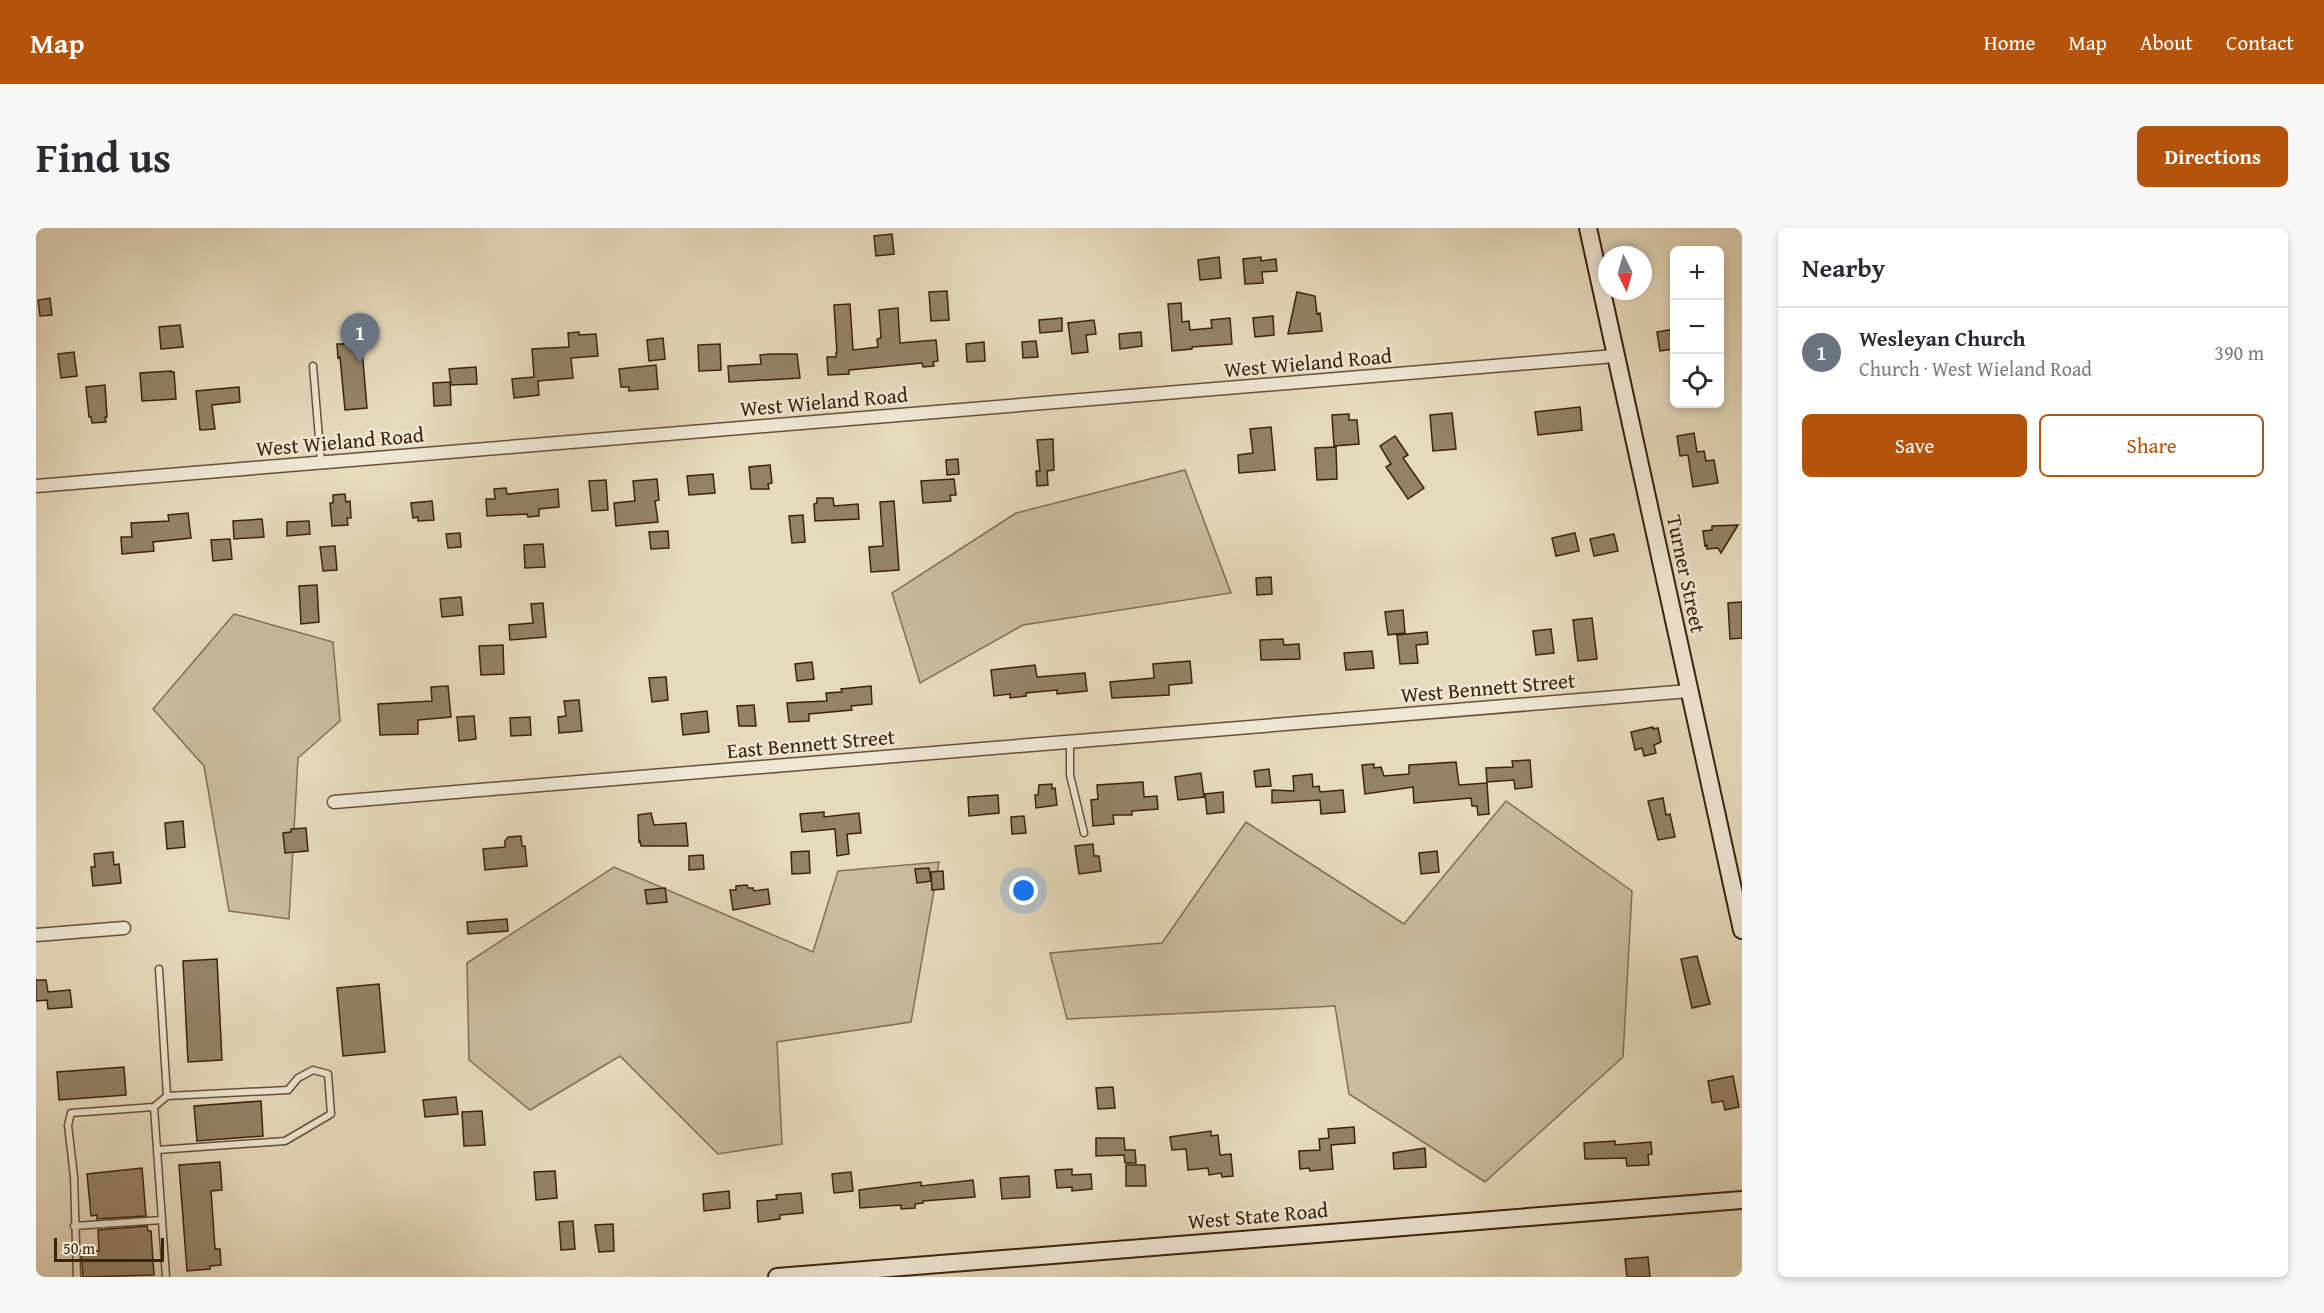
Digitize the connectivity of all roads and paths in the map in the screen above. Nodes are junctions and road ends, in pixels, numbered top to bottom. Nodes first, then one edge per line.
1 (1588, 228) edge
2 (1615, 356) junction
3 (313, 366) dead end
4 (321, 463) junction
5 (36, 486) edge
6 (1689, 691) junction
7 (1291, 723) joint
8 (1070, 742) junction
9 (334, 802) dead end
10 (1084, 833) dead end
11 (124, 928) dead end
12 (1742, 930) edge
13 (36, 935) edge
14 (159, 969) dead end
15 (167, 1096) junction
16 (154, 1107) junction
17 (157, 1150) junction
18 (1742, 1200) edge
19 (162, 1220) junction
20 (74, 1226) junction
21 (77, 1277) edge
22 (166, 1277) edge
23 (777, 1277) edge

1 - 2 street, Turner Street
2 - 4 street, West Wieland Road
2 - 6 street, Turner Street
3 - 4 lane
4 - 5 street, West Wieland Road
6 - 7 street, West Bennett Street
6 - 12 street, Turner Street
7 - 8 street, East Bennett Street
8 - 9 street, East Bennett Street
8 - 10 lane
11 - 13 street
14 - 15 lane
15 - 16 lane
15 - 17 lane
16 - 17 lane
16 - 20 lane
17 - 19 lane
18 - 23 street, West State Road
19 - 20 lane
19 - 22 lane
20 - 21 lane

